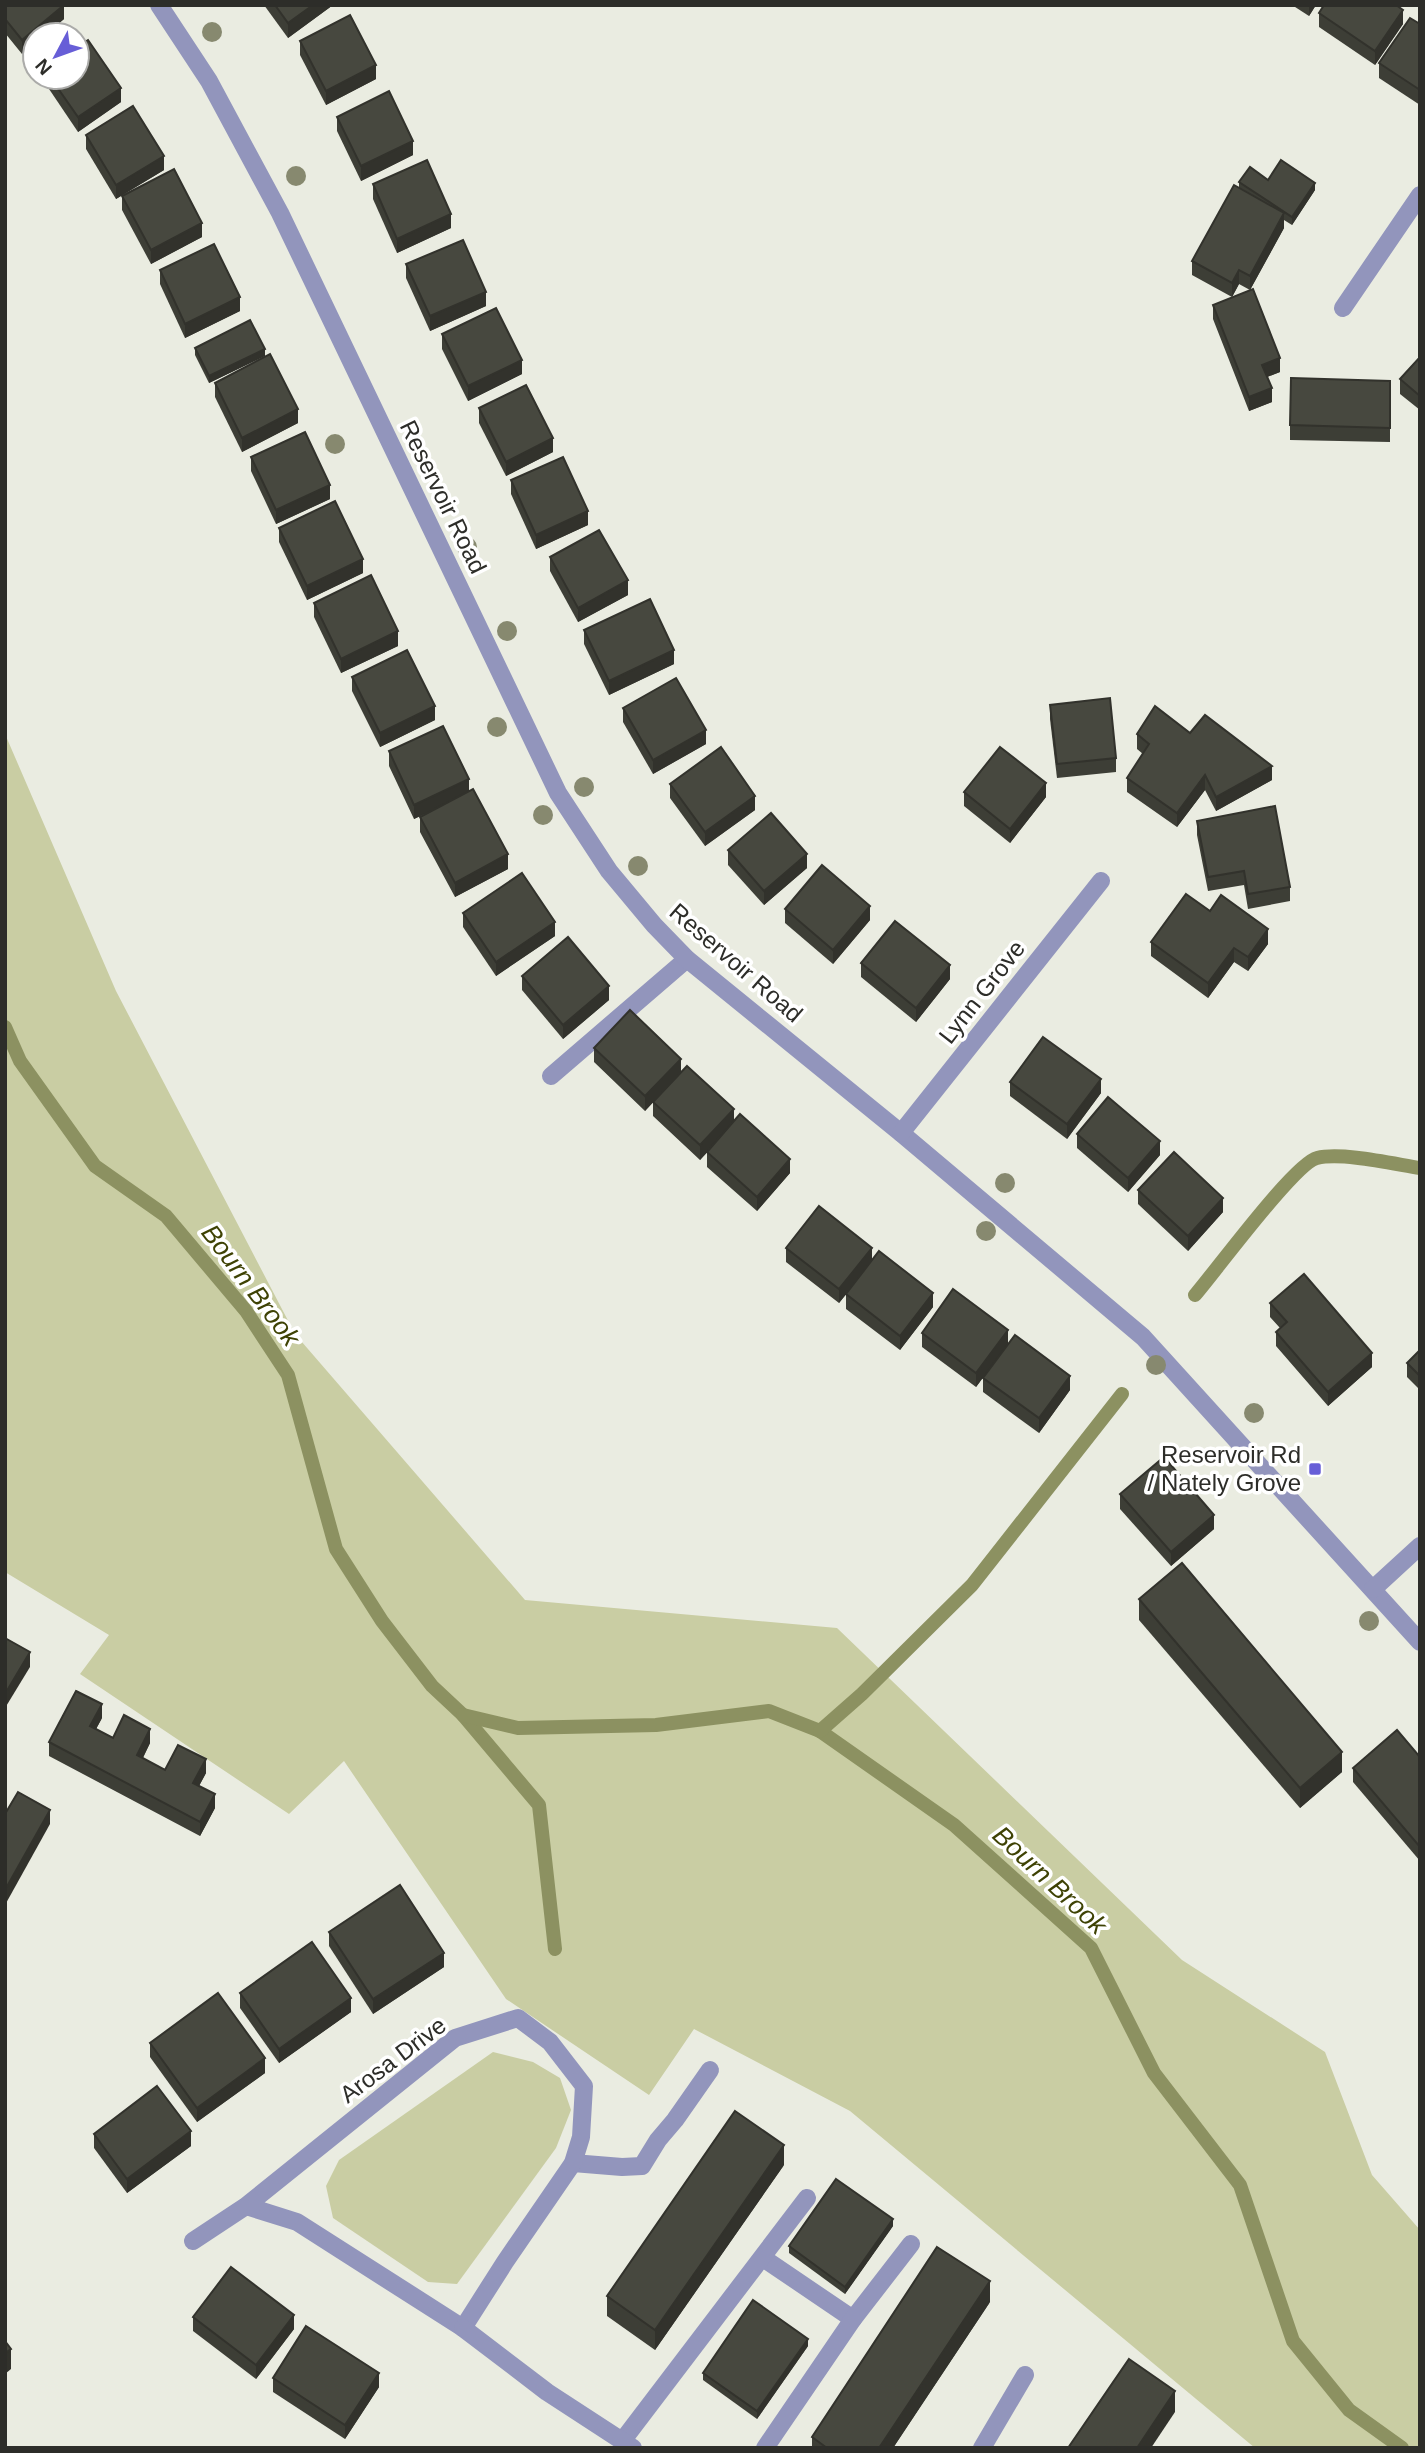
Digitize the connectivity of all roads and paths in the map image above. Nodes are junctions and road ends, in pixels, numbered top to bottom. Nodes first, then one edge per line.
1 (159, 5) edge
2 (1420, 195) edge
3 (1343, 308) dead end
4 (1101, 881) dead end
5 (687, 959) junction
6 (551, 1076) dead end
7 (901, 1133) junction
8 (1420, 1546) edge
9 (1373, 1589) junction
10 (1420, 1642) edge
11 (710, 2070) dead end
12 (573, 2163) junction
13 (807, 2198) dead end
14 (246, 2206) junction
15 (192, 2241) dead end
16 (911, 2244) dead end
17 (764, 2258) junction
18 (853, 2319) junction
19 (463, 2328) junction
20 (1026, 2375) dead end
21 (628, 2444) edge
22 (765, 2448) edge
23 (982, 2448) edge

1 - 5 street, Reservoir Road
2 - 3 street
4 - 7 street, Lynn Grove
5 - 6 street
5 - 7 street, Reservoir Road
7 - 9 street, Reservoir Road
8 - 9 street
9 - 10 street, Reservoir Road
11 - 12 street
12 - 14 street, Arosa Drive
12 - 19 street, Arosa Drive
13 - 17 street
14 - 15 street, Arosa Drive
14 - 19 street
16 - 18 street
17 - 18 street
17 - 21 street
18 - 22 street
19 - 21 street
20 - 23 street

